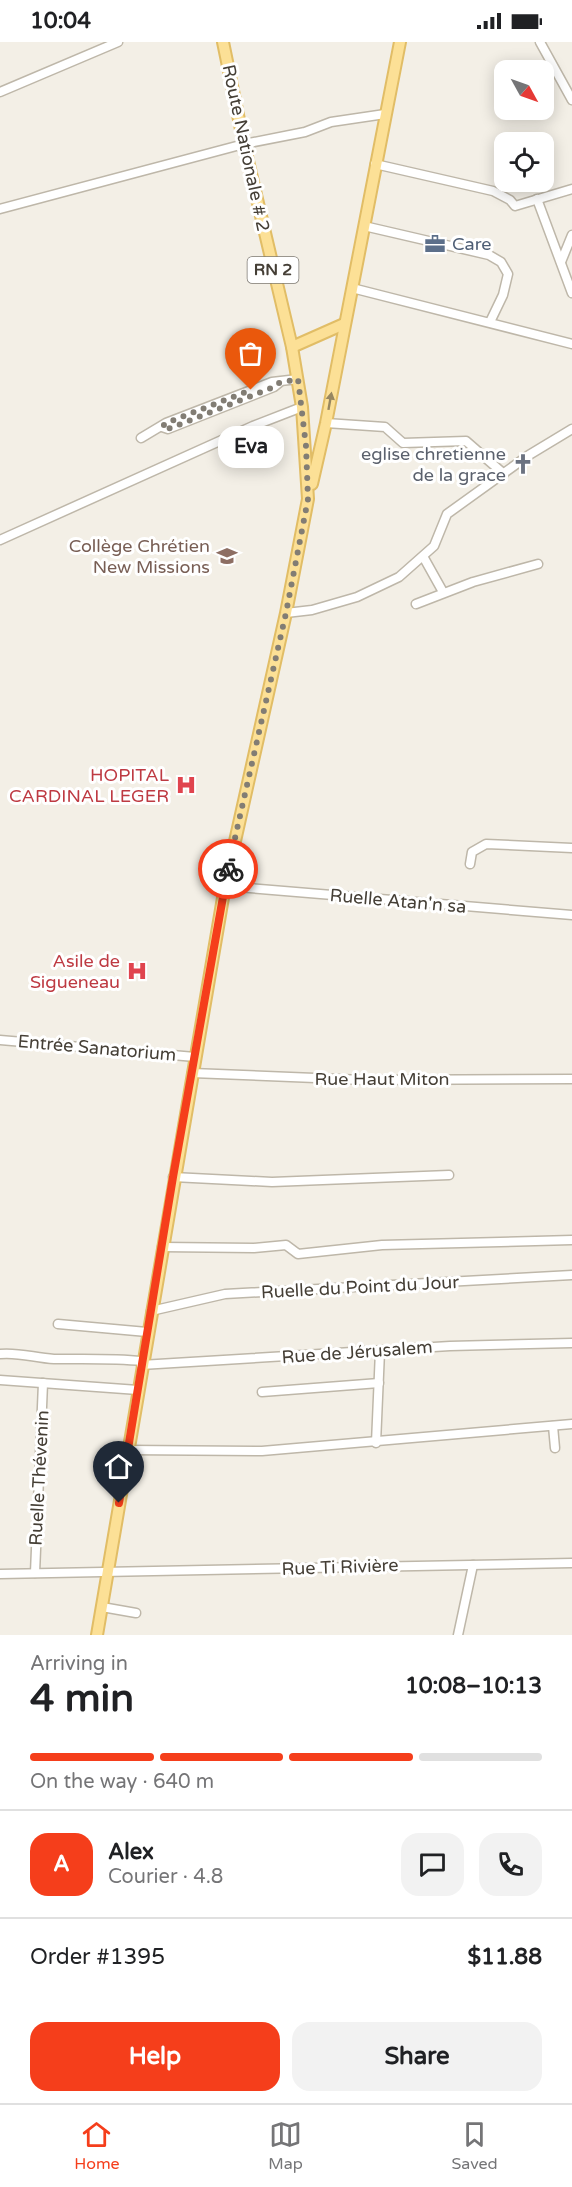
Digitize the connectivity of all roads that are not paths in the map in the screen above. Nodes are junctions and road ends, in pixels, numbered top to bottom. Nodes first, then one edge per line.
1 (118, 42) edge
2 (223, 42) edge
3 (400, 42) edge
4 (540, 42) edge
5 (0, 92) edge
6 (572, 100) edge
7 (385, 114) junction
8 (243, 144) junction
9 (375, 164) junction
10 (572, 189) edge
11 (537, 199) junction
12 (0, 208) edge
13 (364, 226) junction
14 (572, 235) edge
15 (561, 262) junction
16 (352, 288) junction
17 (572, 293) edge
18 (490, 322) junction
19 (344, 324) junction
20 (572, 344) edge
21 (292, 347) junction
22 (298, 379) junction
23 (302, 407) junction
24 (327, 423) junction
25 (572, 429) edge
26 (141, 438) dead end
27 (504, 474) junction
28 (308, 499) junction
29 (0, 540) edge
30 (424, 558) junction
31 (537, 564) dead end
32 (443, 592) junction
33 (416, 604) dead end
34 (286, 613) junction
35 (572, 848) edge
36 (470, 864) dead end
37 (225, 886) junction
38 (572, 915) edge
39 (0, 1040) edge
40 (195, 1057) junction
41 (192, 1073) junction
42 (572, 1079) edge
43 (449, 1175) dead end
44 (173, 1177) junction
45 (572, 1240) edge
46 (162, 1247) junction
47 (572, 1275) edge
48 (151, 1311) junction
49 (58, 1324) dead end
50 (147, 1332) junction
51 (572, 1343) edge
52 (380, 1351) junction
53 (0, 1354) edge
54 (142, 1363) junction
55 (0, 1380) edge
56 (44, 1383) junction
57 (379, 1383) junction
58 (138, 1390) junction
59 (262, 1392) dead end
60 (572, 1425) edge
61 (553, 1426) junction
62 (376, 1443) junction
63 (555, 1448) dead end
64 (127, 1450) junction
65 (572, 1563) edge
66 (473, 1565) junction
67 (107, 1572) junction
68 (35, 1573) junction
69 (0, 1574) edge
70 (102, 1607) junction
71 (136, 1613) dead end
72 (97, 1635) edge
73 (458, 1635) edge

1 - 5 street
2 - 8 main road, Route Nationale # 2 / RN 2
3 - 7 main road
4 - 6 street
7 - 8 street
7 - 9 main road
8 - 12 street
8 - 21 main road, Route Nationale # 2 / RN 2
9 - 11 street
9 - 13 main road
10 - 11 street
11 - 15 street
13 - 16 main road
13 - 18 street
14 - 15 street
15 - 17 street
16 - 18 street
16 - 19 main road
18 - 20 street
19 - 21 main road
24 -> 19 main road
21 - 22 main road, Route Nationale # 2 / RN 2
22 - 23 main road, Route Nationale # 2 / RN 2
22 - 26 street
23 - 28 main road, Route Nationale # 2 / RN 2
23 - 29 street
24 - 27 street
24 - 28 main road
25 - 27 street
27 - 30 street
28 - 34 main road, Route Nationale # 2 / RN 2
30 - 32 street
30 - 34 street
31 - 32 street
32 - 33 street
34 - 37 main road, Route Nationale # 2 / RN 2
35 - 36 street
37 - 38 street, Ruelle Atan'n sa
37 - 40 main road, Route Nationale # 2 / RN 2
39 - 40 street, Entrée Sanatorium
40 - 41 main road, Route Nationale # 2 / RN 2
41 - 42 street, Rue Haut Miton
41 - 44 main road, Route Nationale # 2 / RN 2
43 - 44 street
44 - 46 main road, Route Nationale # 2 / RN 2
45 - 46 street
46 - 48 main road, Route Nationale # 2 / RN 2
47 - 48 street, Ruelle du Point du Jour
48 - 50 main road, Route Nationale # 2 / RN 2
49 - 50 street
50 - 54 main road, Route Nationale # 2 / RN 2
51 - 52 street, Rue de Jérusalem
52 - 54 street, Rue de Jérusalem
52 - 57 street
53 - 54 street, Rue de Jérusalem
54 - 58 main road, Route Nationale # 2 / RN 2
55 - 56 street
56 - 58 street
56 - 68 street, Ruelle Thévenin
57 - 59 street
57 - 62 street
58 - 64 main road, Route Nationale # 2 / RN 2
60 - 61 street
61 - 62 street
61 - 63 street
62 - 64 street
64 - 67 main road, Route Nationale # 2 / RN 2
65 - 66 street, Rue Ti Rivière
66 - 67 street, Rue Ti Rivière
66 - 73 street
67 - 68 street, Rue Ti Rivière
67 - 70 main road, Route Nationale # 2 / RN 2
68 - 69 street, Rue Ti Rivière
70 - 71 street
70 - 72 main road, Route Nationale # 2 / RN 2

